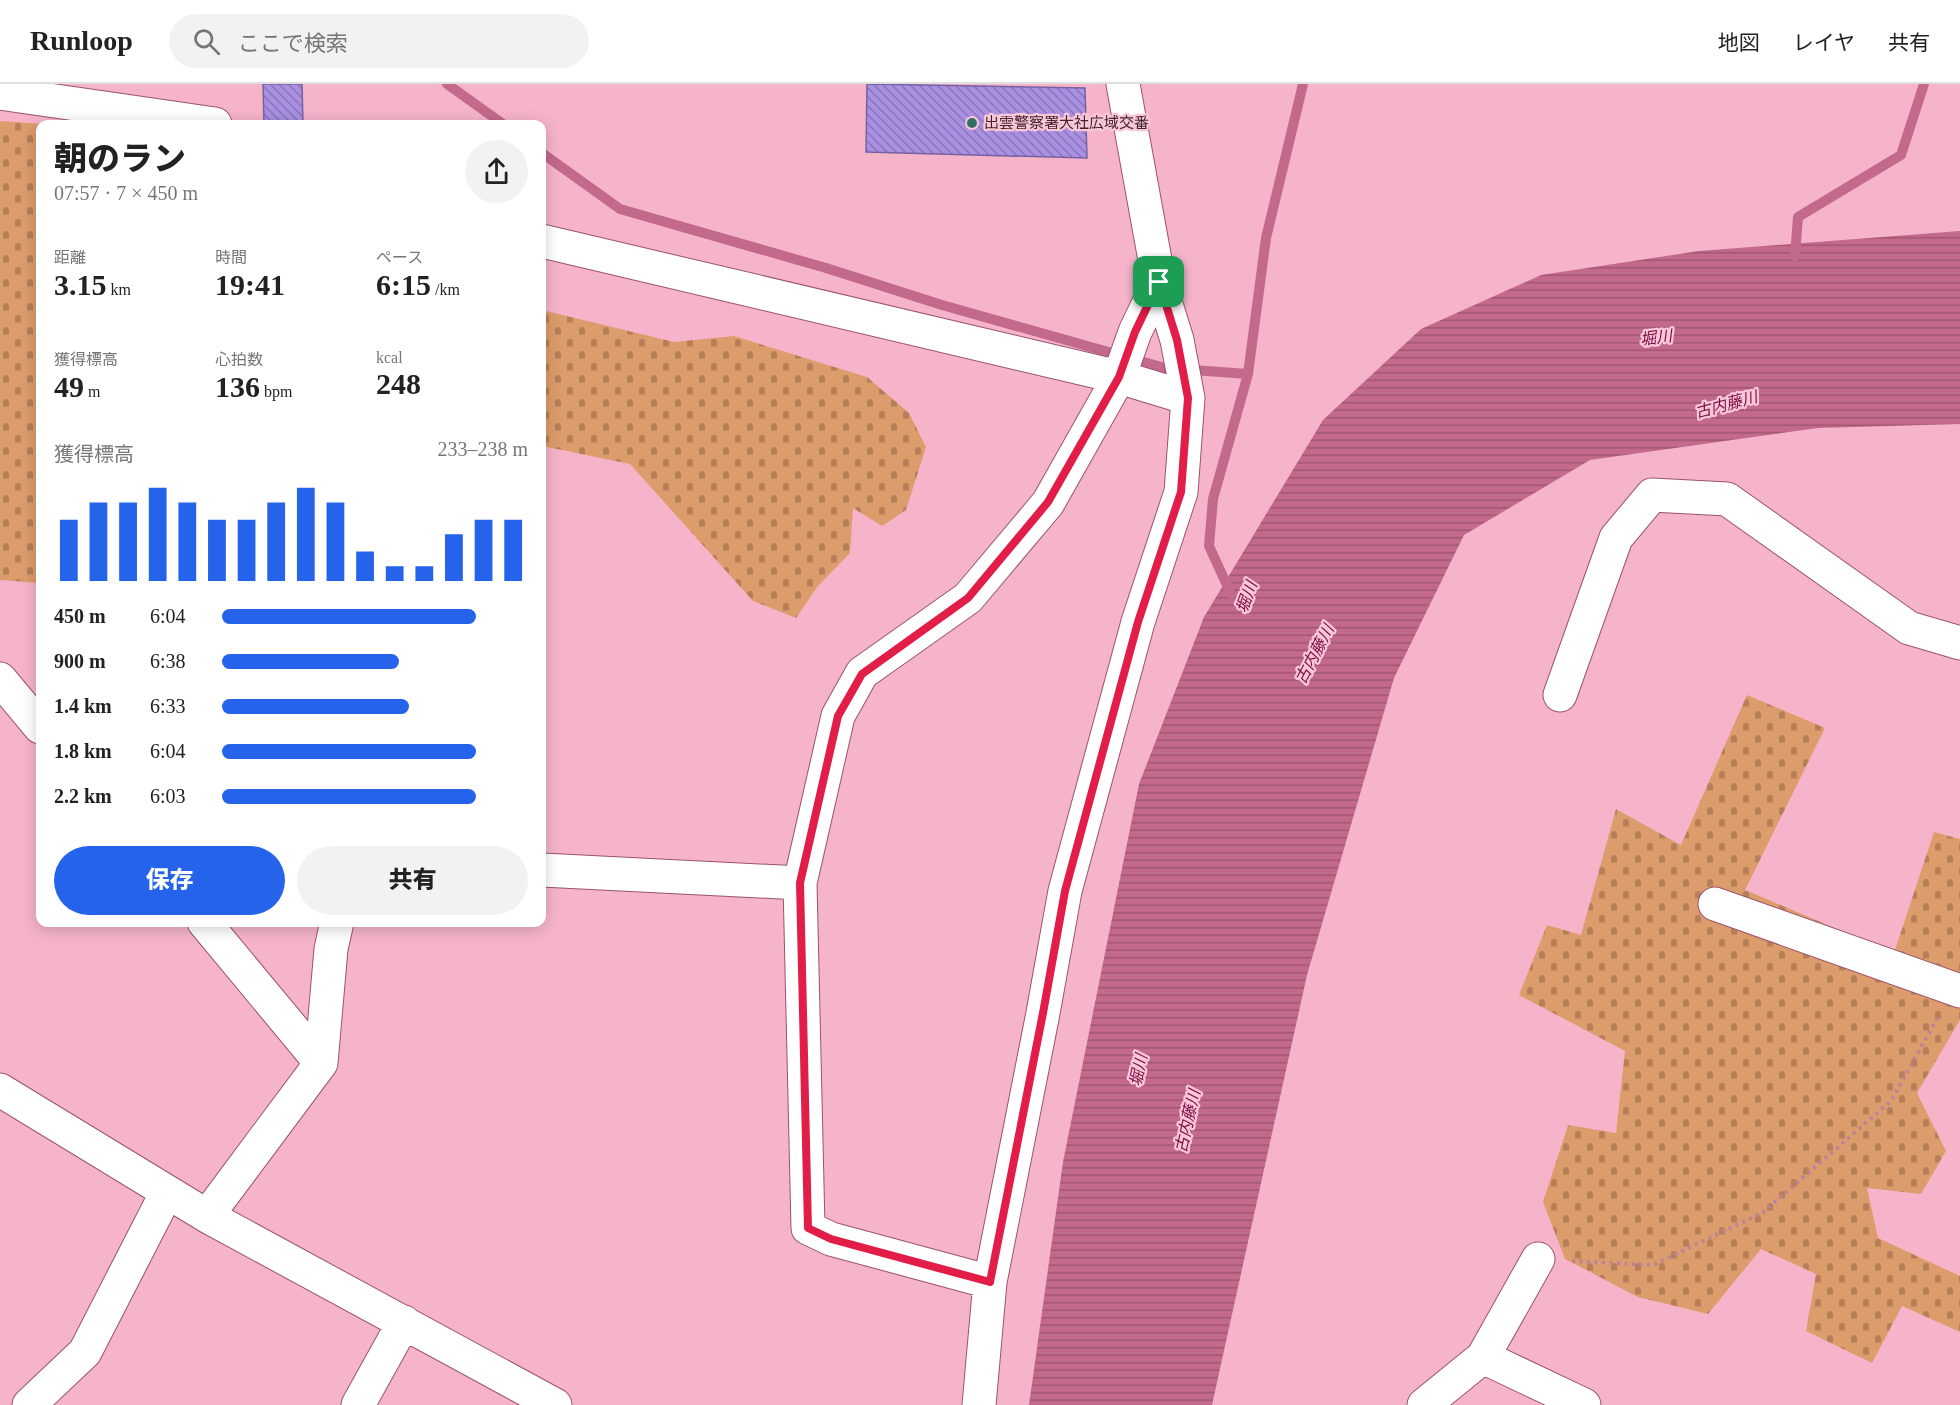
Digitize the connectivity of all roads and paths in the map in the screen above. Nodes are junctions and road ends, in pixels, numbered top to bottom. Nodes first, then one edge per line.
1 (1123, 84) edge
2 (0, 93) edge
3 (187, 120) edge
4 (546, 242) edge
5 (1159, 282) junction
6 (1178, 347) junction
7 (1127, 355) junction
8 (1187, 392) junction
9 (1960, 643) edge
10 (0, 679) edge
11 (1560, 696) dead end
12 (36, 722) edge
13 (546, 870) edge
14 (800, 883) junction
15 (1715, 904) dead end
16 (208, 927) edge
17 (336, 927) edge
18 (1957, 990) edge
19 (321, 1063) junction
20 (0, 1090) edge
21 (167, 1192) junction
22 (207, 1216) junction
23 (1538, 1259) joint
24 (990, 1282) junction
25 (404, 1322) junction
26 (1483, 1357) junction
27 (29, 1405) edge
28 (358, 1405) edge
29 (555, 1405) edge
30 (979, 1405) edge
31 (1424, 1405) edge
32 (1584, 1405) edge

1 - 5 street
2 - 3 street
4 - 7 street
5 - 6 street
5 - 7 street
6 - 7 street
6 - 8 street
7 - 8 street
7 - 14 street
8 - 24 street
9 - 11 street
10 - 12 street
13 - 14 street
14 - 24 street
15 - 18 street
16 - 19 street
17 - 19 street
18 - 23 path
19 - 22 street
20 - 21 street
21 - 22 street
21 - 27 street
22 - 25 street
23 - 26 street
24 - 30 street
25 - 28 street
25 - 29 street
26 - 31 street
26 - 32 street

